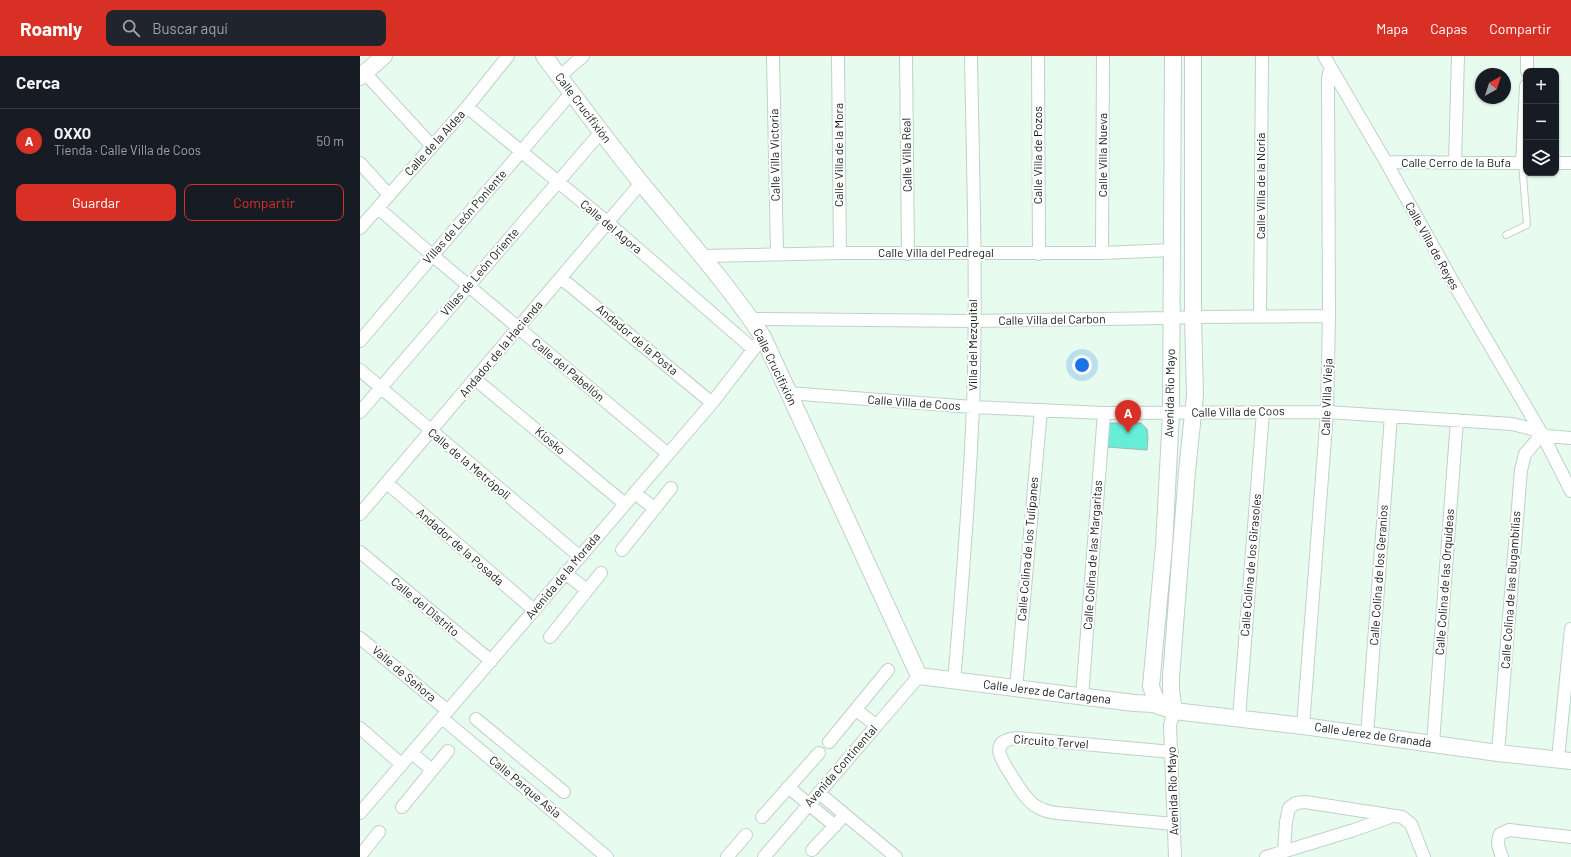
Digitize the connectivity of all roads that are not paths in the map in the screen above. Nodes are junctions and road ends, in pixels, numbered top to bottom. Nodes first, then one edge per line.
1 (384, 56) edge
2 (508, 56) edge
3 (544, 56) edge
4 (583, 56) edge
5 (773, 56) edge
6 (838, 56) edge
7 (906, 56) edge
8 (971, 56) edge
9 (1038, 56) edge
10 (1103, 56) edge
11 (1172, 56) edge
12 (1193, 56) edge
13 (1262, 56) edge
14 (1324, 56) edge
15 (1458, 56) edge
16 (1527, 56) edge
17 (1527, 68) edge
18 (1332, 70) junction
19 (362, 75) edge
20 (559, 76) junction
21 (571, 93) junction
22 (1526, 104) edge
23 (467, 107) junction
24 (601, 132) junction
25 (1525, 140) edge
26 (432, 146) junction
27 (521, 151) junction
28 (1386, 162) junction
29 (360, 163) edge
30 (1456, 163) junction
31 (1523, 163) edge
32 (1559, 163) edge
33 (1571, 163) edge
34 (1525, 176) edge
35 (558, 182) junction
36 (641, 183) junction
37 (389, 195) junction
38 (378, 208) junction
39 (607, 222) junction
40 (360, 228) edge
41 (1506, 235) dead end
42 (1171, 250) junction
43 (840, 253) junction
44 (974, 253) junction
45 (1102, 253) junction
46 (777, 254) junction
47 (908, 254) junction
48 (1039, 254) junction
49 (432, 255) junction
50 (702, 256) junction
51 (561, 278) junction
52 (468, 286) junction
53 (1193, 316) junction
54 (1260, 316) junction
55 (1329, 316) junction
56 (1171, 318) junction
57 (751, 319) junction
58 (973, 321) junction
59 (519, 328) junction
60 (360, 341) edge
61 (758, 343) junction
62 (360, 370) edge
63 (475, 378) junction
64 (381, 388) junction
65 (788, 393) junction
66 (712, 403) junction
67 (973, 407) junction
68 (1041, 410) junction
69 (360, 412) edge
70 (1263, 412) junction
71 (1327, 412) junction
72 (1104, 413) junction
73 (1171, 413) junction
74 (1194, 413) junction
75 (1391, 416) junction
76 (1457, 420) junction
77 (431, 431) junction
78 (1542, 434) junction
79 (1571, 438) edge
80 (668, 454) junction
81 (387, 483) junction
82 (671, 488) dead end
83 (1571, 491) edge
84 (635, 493) junction
85 (625, 504) junction
86 (655, 509) junction
87 (360, 514) edge
88 (622, 550) dead end
89 (360, 552) edge
90 (579, 556) junction
91 (565, 573) junction
92 (601, 573) dead end
93 (587, 590) junction
94 (534, 610) junction
95 (1571, 629) edge
96 (550, 637) dead end
97 (360, 638) edge
98 (491, 661) junction
99 (888, 670) dead end
100 (919, 676) junction
101 (954, 681) junction
102 (1016, 689) junction
103 (1082, 697) junction
104 (856, 710) junction
105 (445, 714) junction
106 (1169, 714) junction
107 (1239, 718) junction
108 (476, 719) dead end
109 (876, 725) junction
110 (1303, 726) junction
111 (360, 728) edge
112 (1367, 735) junction
113 (828, 742) dead end
114 (1433, 743) junction
115 (448, 751) dead end
116 (1172, 752) junction
117 (1498, 752) junction
118 (412, 753) junction
119 (818, 753) dead end
120 (519, 756) junction
121 (1564, 760) edge
122 (402, 764) junction
123 (432, 770) junction
124 (507, 771) junction
125 (788, 787) junction
126 (564, 792) dead end
127 (819, 793) junction
128 (808, 804) junction
129 (402, 807) dead end
130 (360, 813) edge
131 (845, 816) junction
132 (1394, 816) junction
133 (762, 817) dead end
134 (1173, 824) junction
135 (835, 826) junction
136 (379, 832) dead end
137 (746, 835) dead end
138 (1571, 837) edge
139 (812, 850) dead end
140 (361, 852) edge
141 (1284, 852) junction
142 (607, 857) edge
143 (727, 857) edge
144 (764, 857) edge
145 (896, 857) edge
146 (1175, 857) edge
147 (1266, 857) edge
148 (1424, 857) edge
149 (1502, 857) edge

1 - 19 street
2 - 23 street, Calle de la Aldea
3 - 20 street, Calle Crucifixión
4 - 20 street
5 - 46 street, Calle Villa Victoria
6 - 43 street, Calle Villa de la Mora
7 - 47 street, Calle Villa Real
8 - 44 street, Villa del Mezquital
9 - 48 street, Calle Villa de Pozos
10 - 45 street, Calle Villa Nueva
11 - 42 street, Avenida Río Mayo
12 - 53 street, Avenida Río Mayo
13 - 54 street, Calle Villa de la Noria
14 - 18 street, Calle Villa de Reyes
15 - 30 street
16 - 17 street
18 - 28 street, Calle Villa de Reyes
18 - 55 street, Calle Villa Vieja
19 - 26 street
20 - 21 street, Calle Crucifixión
21 - 24 street, Calle Crucifixión
21 - 27 street, Villas de León Poniente
22 - 25 street
23 - 26 street, Calle de la Aldea
23 - 27 street, Calle del Agora
24 - 35 street, Villas de León Oriente
24 - 36 street, Calle Crucifixión
26 - 37 street, Calle de la Aldea
27 - 35 street, Calle del Agora
27 - 49 street, Villas de León Poniente
28 - 30 street, Calle Cerro de la Bufa
28 - 78 street, Calle Villa de Reyes
29 - 37 street
30 - 31 street, Calle Cerro de la Bufa
32 - 33 street
34 - 41 lane
35 - 39 street, Calle del Agora
35 - 52 street, Villas de León Oriente
36 - 39 street, Andador de la Hacienda
36 - 50 street, Calle Crucifixión
37 - 38 street, Calle de la Aldea
38 - 40 street, Calle de la Aldea
38 - 49 street, Calle del Pabellón
39 - 51 street, Andador de la Hacienda
39 - 61 street, Calle del Agora
42 - 45 street, Calle Villa del Pedregal
42 - 56 street, Avenida Río Mayo
43 - 46 street, Calle Villa del Pedregal
43 - 47 street, Calle Villa del Pedregal
44 - 47 street, Calle Villa del Pedregal
44 - 48 street, Calle Villa del Pedregal
44 - 58 street, Villa del Mezquital
45 - 48 street, Calle Villa del Pedregal
46 - 50 street, Calle Villa del Pedregal
49 - 52 street, Calle del Pabellón
49 - 60 street, Villas de León Poniente
50 - 57 street, Calle Crucifixión
51 - 59 street, Andador de la Hacienda
51 - 66 street, Andador de la Posta
52 - 59 street, Calle del Pabellón
52 - 64 street, Villas de León Oriente
53 - 54 street, Calle Villa del Carbon
53 - 56 street, Calle Villa del Carbon
53 - 74 street, Avenida Río Mayo
54 - 55 street, Calle Villa del Carbon
55 - 71 street, Calle Villa Vieja
56 - 58 street, Calle Villa del Carbon
56 - 73 street, Avenida Río Mayo
57 - 58 street, Calle Villa del Carbon
57 - 61 street, Calle Crucifixión
58 - 67 street, Villa del Mezquital
59 - 63 street, Andador de la Hacienda
59 - 80 street, Calle del Pabellón
61 - 65 street, Calle Crucifixión
61 - 66 street, Avenida de la Morada
62 - 64 street, Calle de la Metrópoli
63 - 77 street, Andador de la Hacienda
63 - 85 street, Kiosko
64 - 69 street, Villas de León Oriente
64 - 77 street, Calle de la Metrópoli
65 - 67 street, Calle Villa de Coos
65 - 100 street, Calle Crucifixión
66 - 80 street, Avenida de la Morada
67 - 68 street, Calle Villa de Coos
67 - 101 street, Villa del Mezquital
68 - 72 street, Calle Villa de Coos
68 - 102 street, Calle Colina de los Tulipanes
70 - 71 street, Calle Villa de Coos
70 - 74 street, Calle Villa de Coos
70 - 107 street, Calle Colina de los Girasoles
71 - 75 street, Calle Villa de Coos
71 - 110 street, Calle Villa Vieja
72 - 73 street, Calle Villa de Coos
72 - 103 street, Calle Colina de las Margaritas
73 - 74 street, Calle Villa de Coos
73 - 106 street, Avenida Río Mayo
74 - 106 street, Avenida Río Mayo
75 - 76 street, Calle Villa de Coos
75 - 112 street, Calle Colina de los Geranios
76 - 78 street, Calle Villa de Coos
76 - 114 street, Calle Colina de las Orquídeas
77 - 81 street, Andador de la Hacienda
77 - 90 street, Calle de la Metrópoli
78 - 79 street, Calle Villa de Coos
78 - 83 street, Calle Villa de Reyes
78 - 117 street, Calle Colina de las Bugambilias
80 - 84 street, Avenida de la Morada
81 - 87 street, Andador de la Hacienda
81 - 94 street, Andador de la Posada
82 - 86 street
84 - 85 street, Avenida de la Morada
84 - 86 street
85 - 90 street, Avenida de la Morada
86 - 88 street
89 - 98 street, Calle del Distrito
90 - 91 street, Avenida de la Morada
91 - 93 street
91 - 94 street, Avenida de la Morada
92 - 93 street
93 - 96 street
94 - 98 street, Avenida de la Morada
95 - 121 street
97 - 105 street, Valle de Señora
98 - 105 street, Avenida de la Morada
99 - 104 street
100 - 101 street, Calle Jerez de Cartagena
100 - 109 street, Avenida Continental
101 - 102 street, Calle Jerez de Cartagena
102 - 103 street, Calle Jerez de Cartagena
103 - 106 street, Calle Jerez de Cartagena
104 - 109 street
104 - 113 street
105 - 118 street, Avenida de la Morada
105 - 124 street, Calle Parque Asia
106 - 107 street, Calle Jerez de Granada
106 - 116 street, Avenida Río Mayo
107 - 110 street, Calle Jerez de Granada
108 - 120 street
109 - 127 street, Avenida Continental
110 - 112 street, Calle Jerez de Granada
111 - 122 street
112 - 114 street, Calle Jerez de Granada
114 - 117 street, Calle Jerez de Granada
115 - 123 street
116 - 134 street, Avenida Río Mayo
116 - 134 street, Circuito Tervel
117 - 121 street, Calle Jerez de Granada
118 - 122 street, Avenida de la Morada
118 - 123 street
119 - 125 street
120 - 124 street
120 - 126 street
122 - 130 street, Avenida de la Morada
123 - 129 street
124 - 142 street, Calle Parque Asia
125 - 128 street
125 - 133 street
127 - 128 street, Avenida Continental
127 - 131 street
128 - 135 street
128 - 144 street, Avenida Continental
131 - 135 street
131 - 145 street
132 - 141 street
132 - 141 street
132 - 148 street
134 - 146 street, Avenida Río Mayo
135 - 139 street
136 - 140 street
137 - 143 street
138 - 149 street
141 - 147 street

